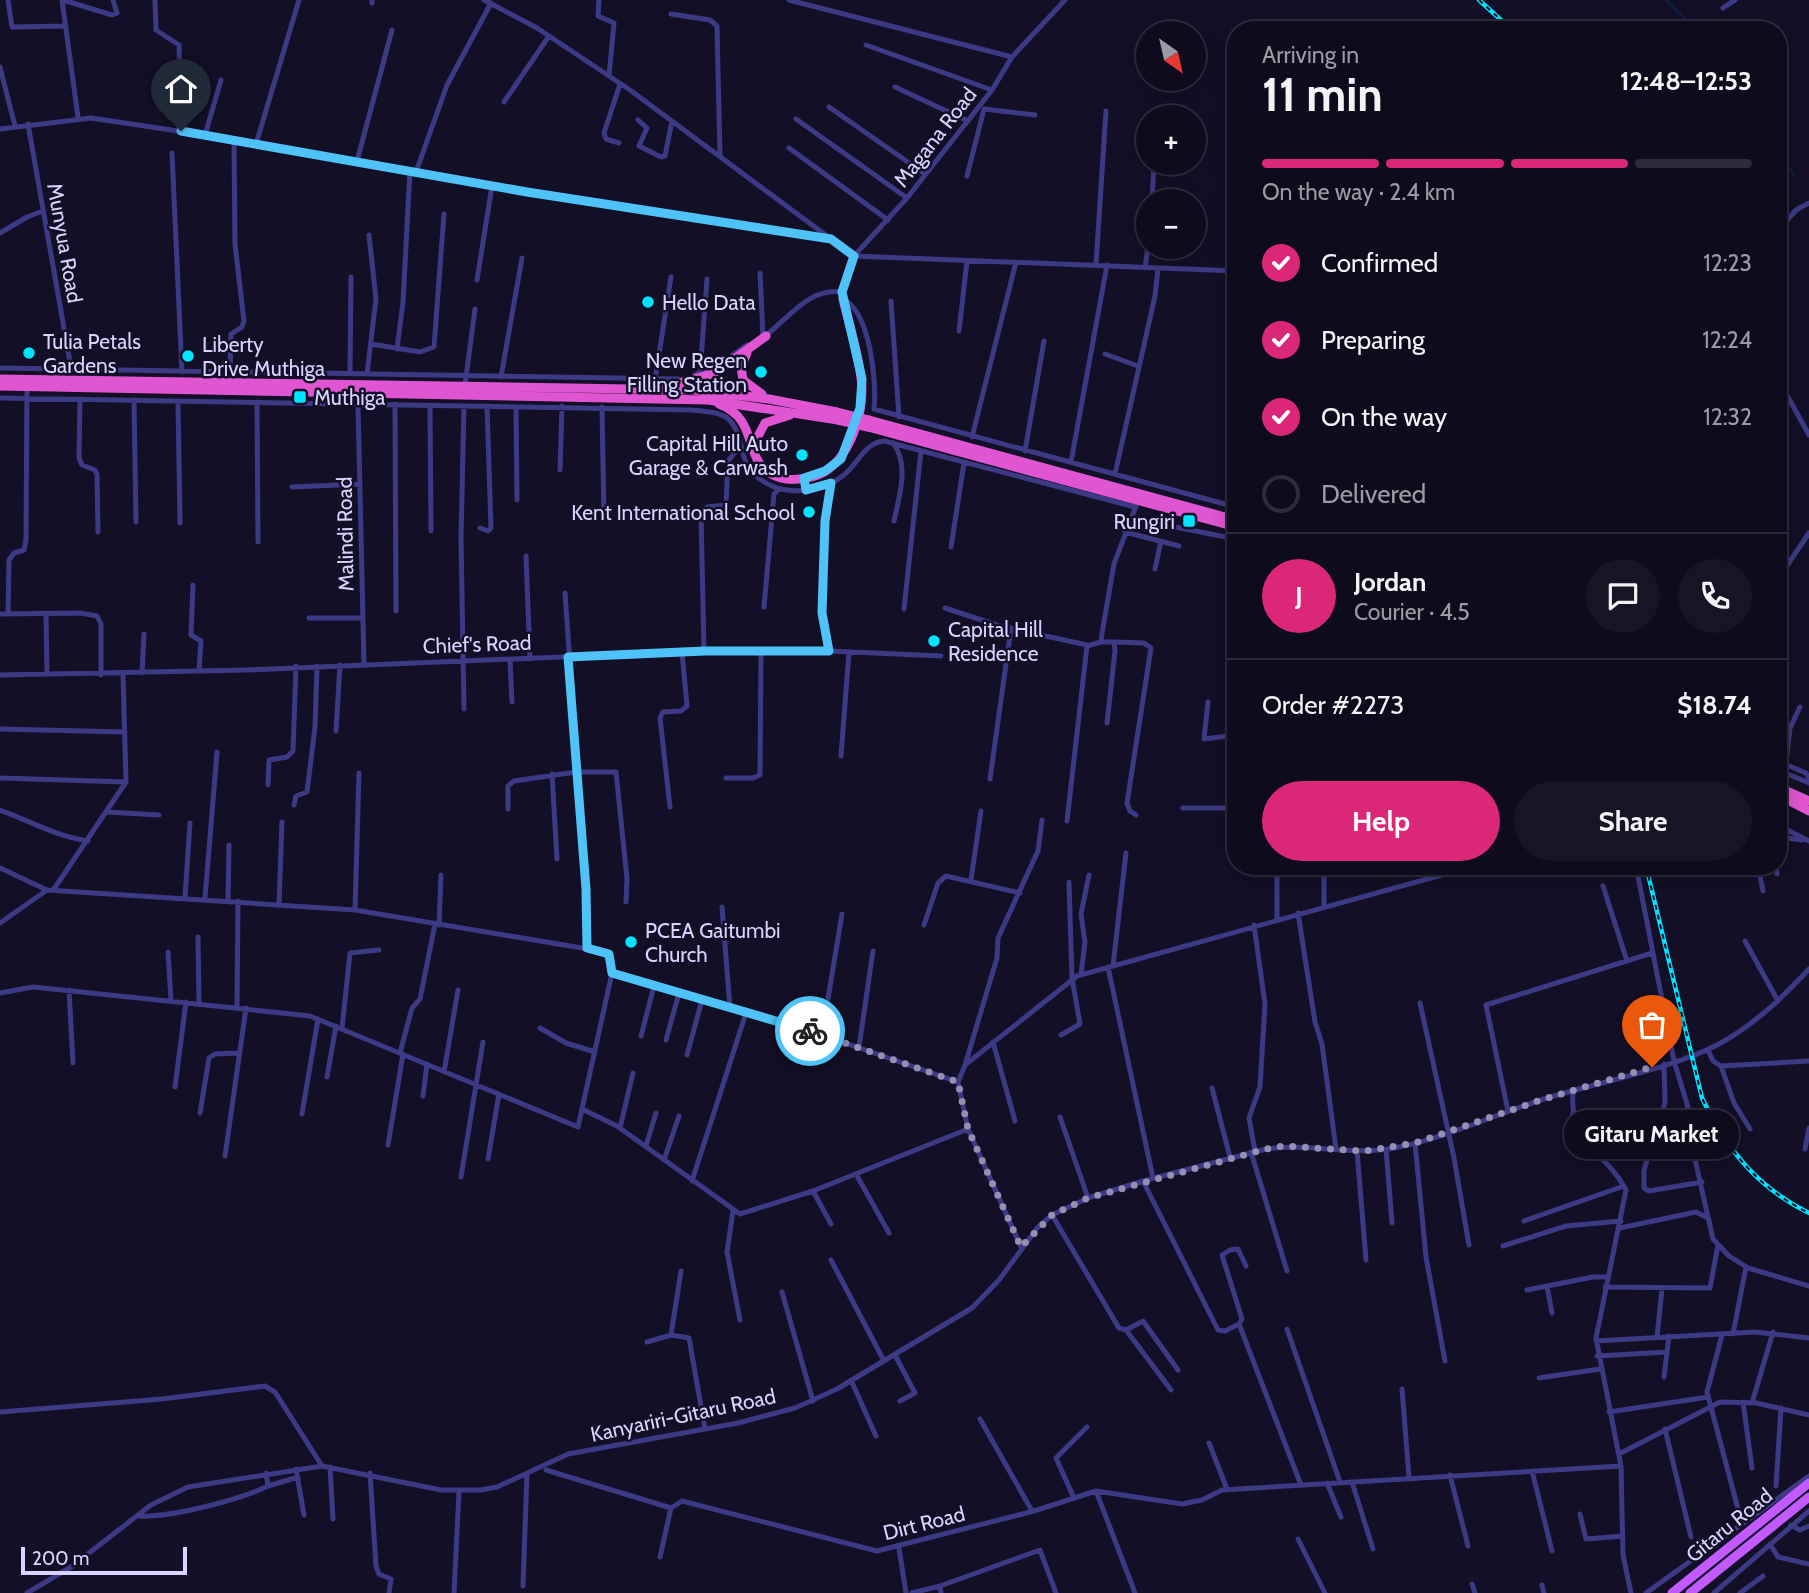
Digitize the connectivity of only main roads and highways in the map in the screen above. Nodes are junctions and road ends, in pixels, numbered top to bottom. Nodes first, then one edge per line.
1 (842, 295) road end
2 (764, 336) road end
3 (750, 349) junction
4 (0, 379) edge
5 (331, 383) junction
6 (0, 386) edge
7 (621, 389) junction
8 (708, 400) junction
9 (811, 406) junction
10 (817, 415) junction
11 (838, 416) junction
12 (868, 423) junction
13 (757, 458) junction
14 (1227, 518) edge
15 (1227, 525) edge
16 (1787, 791) edge
17 (1787, 800) edge
18 (1809, 801) edge
19 (1809, 811) edge
20 (1809, 1483) edge
21 (1809, 1497) edge
22 (1672, 1593) edge
23 (1690, 1593) edge

1 - 13 highway
2 - 3 highway
3 - 7 highway
3 - 9 highway
4 - 5 highway
5 - 6 highway
5 - 7 highway
5 - 8 highway
7 - 9 highway
8 - 10 highway
8 - 13 highway
9 - 11 highway
10 - 11 highway
10 - 13 highway
11 - 12 highway, bridge
12 - 14 highway
12 - 15 highway
16 - 18 highway
17 - 19 highway
20 - 22 main road, Gitaru Road
21 - 23 main road, Gitaru Road

